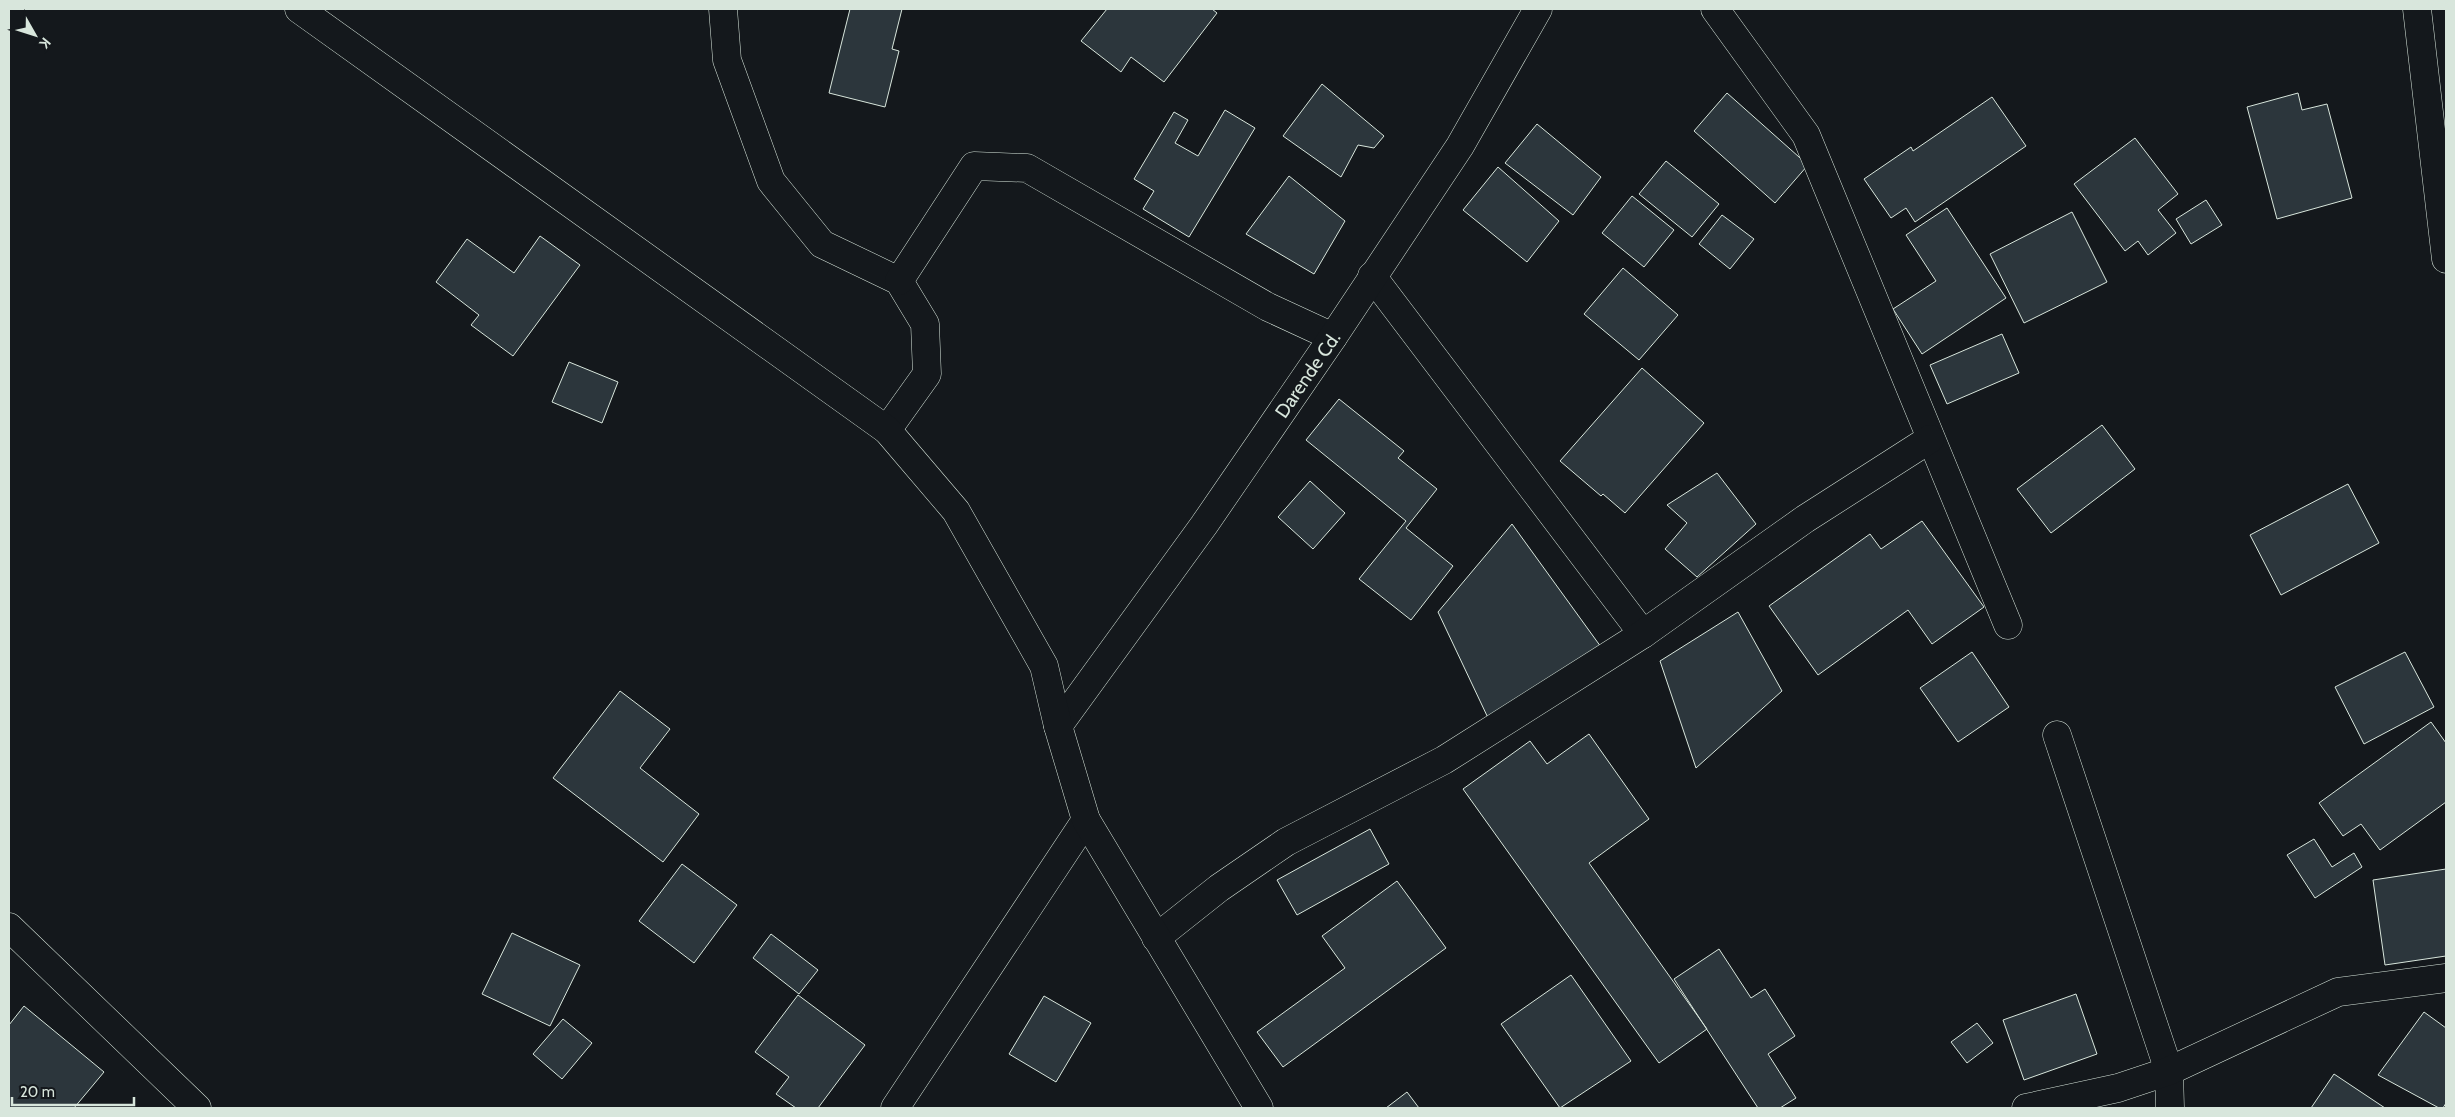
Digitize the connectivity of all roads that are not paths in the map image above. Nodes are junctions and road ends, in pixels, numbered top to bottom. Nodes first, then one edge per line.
1 (299, 9) edge
2 (723, 9) edge
3 (1538, 9) edge
4 (1715, 9) edge
5 (2417, 9) edge
6 (2446, 259) edge
7 (1372, 276) junction
8 (900, 281) junction
9 (1333, 337) junction
10 (886, 430) junction
11 (1930, 439) junction
12 (2008, 625) dead end
13 (1643, 634) junction
14 (1058, 726) junction
15 (2057, 735) dead end
16 (1086, 820) junction
17 (9, 927) edge
18 (1156, 938) junction
19 (2446, 978) edge
20 (2169, 1071) junction
21 (197, 1108) edge
22 (894, 1108) edge
23 (1259, 1108) edge
24 (2026, 1108) edge
25 (2170, 1108) edge

1 - 10 street
2 - 8 street
3 - 7 street, Darende Cd.
4 - 11 street
5 - 6 street
7 - 9 street, Darende Cd.
7 - 13 street
8 - 9 street
8 - 10 street
9 - 14 street, Darende Cd.
10 - 14 street
11 - 12 street
11 - 13 street
13 - 18 street
14 - 16 street
15 - 20 street
16 - 18 street
16 - 22 street
17 - 21 street
18 - 23 street
19 - 20 street
20 - 24 street
20 - 25 street

